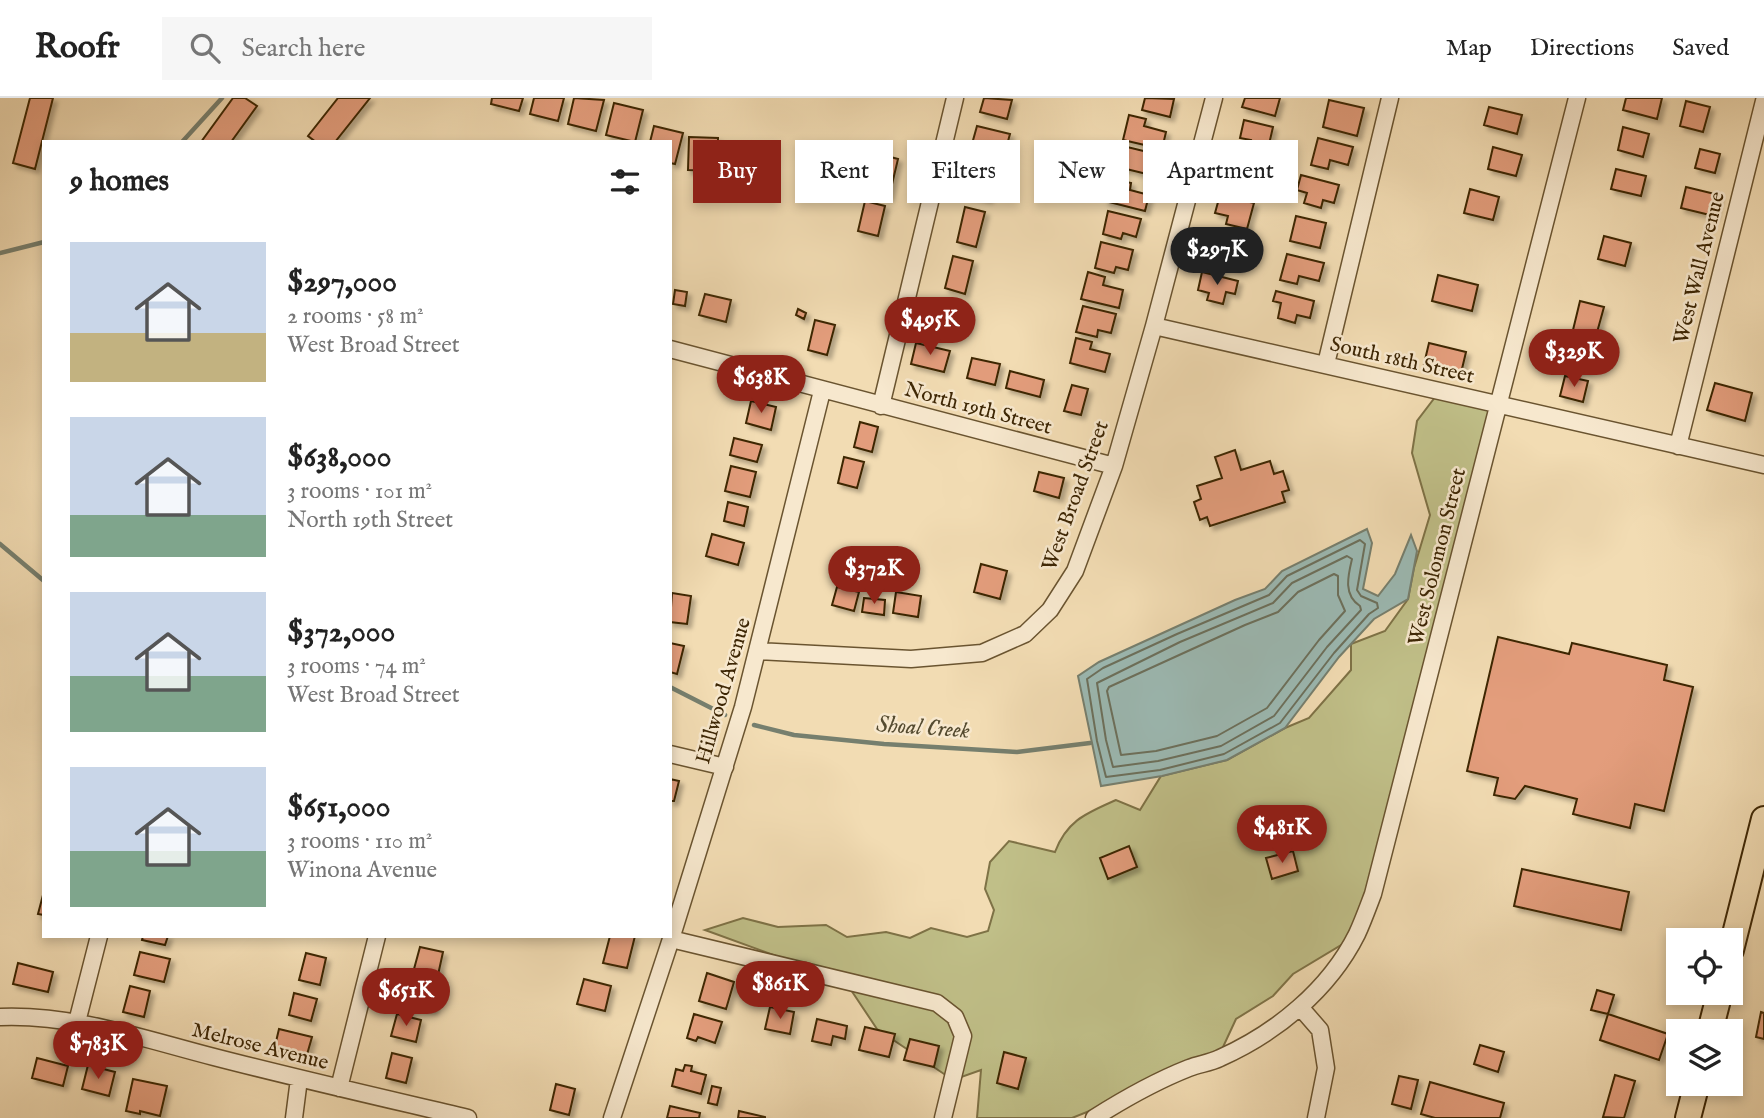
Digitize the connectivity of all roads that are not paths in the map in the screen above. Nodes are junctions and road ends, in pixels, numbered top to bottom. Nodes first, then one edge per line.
1 (955, 98) edge
2 (1214, 98) edge
3 (1390, 98) edge
4 (1577, 98) edge
5 (1764, 101) edge
6 (1154, 326) junction
7 (672, 350) edge
8 (1326, 365) junction
9 (822, 391) junction
10 (1498, 405) junction
11 (881, 406) junction
12 (1678, 446) junction
13 (1764, 465) edge
14 (1114, 466) junction
15 (758, 651) junction
16 (672, 754) edge
17 (725, 767) junction
18 (1764, 819) edge
19 (1737, 928) edge
20 (672, 936) edge
21 (98, 938) edge
22 (376, 938) edge
23 (671, 939) joint
24 (1300, 1007) junction
25 (0, 1017) edge
26 (77, 1022) junction
27 (299, 1079) junction
28 (338, 1088) junction
29 (1693, 1099) edge
30 (294, 1118) edge
31 (468, 1118) edge
32 (612, 1118) edge
33 (943, 1118) edge
34 (1094, 1118) edge
35 (1316, 1118) edge
36 (1680, 1118) edge

1 - 11 street
2 - 6 street, West Broad Street
3 - 8 street
4 - 10 street, West Solomon Street
5 - 12 street, West Wall Avenue
6 - 8 street, South 18th Street
6 - 14 street, West Broad Street
7 - 9 street, North 19th Street
8 - 10 street, South 18th Street
9 - 11 street, North 19th Street
9 - 15 street, Hillwood Avenue
10 - 12 street, South 18th Street
10 - 24 street, West Solomon Street
11 - 14 street, North 19th Street
12 - 13 street, South 18th Street
14 - 15 street, West Broad Street
15 - 17 street, Hillwood Avenue
16 - 17 street
17 - 20 street, Hillwood Avenue
18 - 19 main road
21 - 26 street
22 - 28 street
23 - 32 street, Hillwood Avenue
23 - 33 street
24 - 34 street, West Solomon Street
24 - 35 street
25 - 26 street, Melrose Avenue
26 - 27 street, Melrose Avenue
27 - 28 street, Melrose Avenue
27 - 30 street
28 - 31 street, Melrose Avenue
29 - 36 main road

